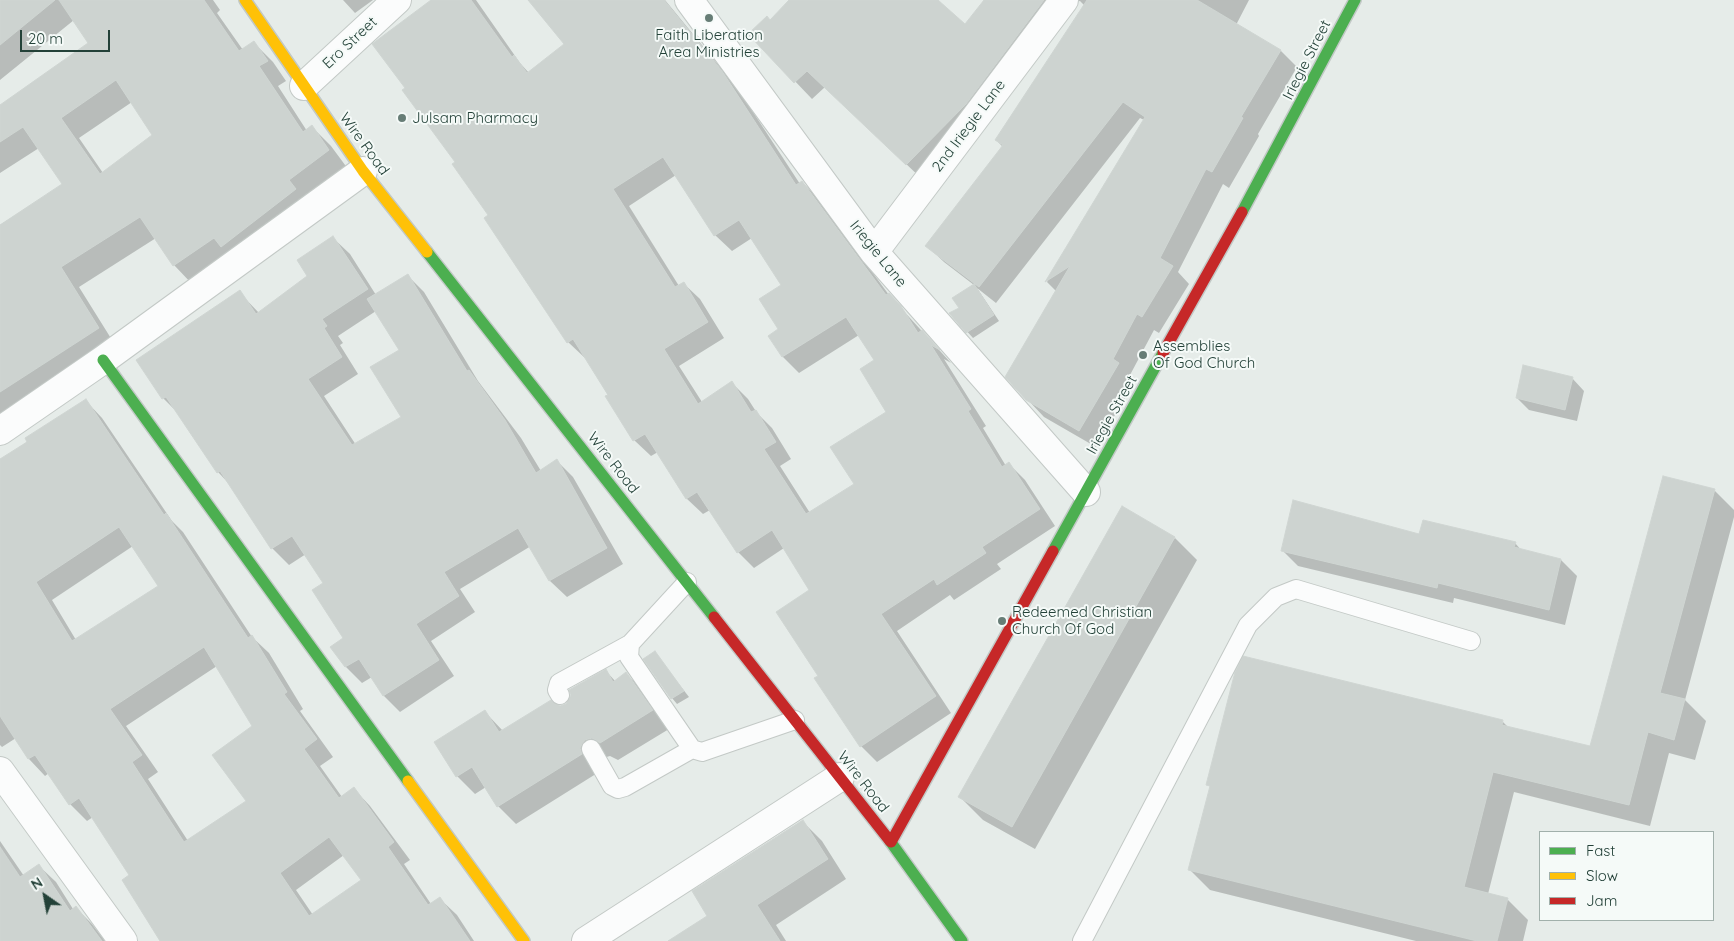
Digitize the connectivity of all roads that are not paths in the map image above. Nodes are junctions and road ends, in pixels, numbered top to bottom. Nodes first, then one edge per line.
1 (245, 0) edge
2 (397, 0) edge
3 (689, 0) edge
4 (1064, 0) edge
5 (1355, 0) edge
6 (304, 86) junction
7 (363, 171) junction
8 (874, 252) junction
9 (103, 360) junction
10 (0, 431) edge
11 (1086, 492) junction
12 (687, 582) junction
13 (1471, 641) dead end
14 (630, 644) junction
15 (560, 695) dead end
16 (796, 720) junction
17 (591, 749) dead end
18 (692, 749) junction
19 (0, 770) edge
20 (840, 777) junction
21 (891, 842) junction
22 (123, 941) edge
23 (524, 941) edge
24 (586, 941) edge
25 (962, 941) edge
26 (1082, 941) edge

1 - 6 street, Wire Road
2 - 6 street, Ero Street
3 - 8 street, Iriegie Lane
4 - 8 street, 2nd Iriegie Lane
5 - 11 street, Iriegie Street
6 - 7 street, Wire Road
7 - 9 street
7 - 12 street, Wire Road
8 - 11 street, Iriegie Lane
9 - 10 street
9 - 23 street
11 - 21 street, Iriegie Street
12 - 14 lane
12 - 16 street, Wire Road
13 - 26 lane
14 - 15 lane
14 - 18 lane
16 - 18 lane
16 - 20 street, Wire Road
17 - 18 lane
19 - 22 street
20 - 21 street, Wire Road
20 - 24 street
21 - 25 street, Wire Road

